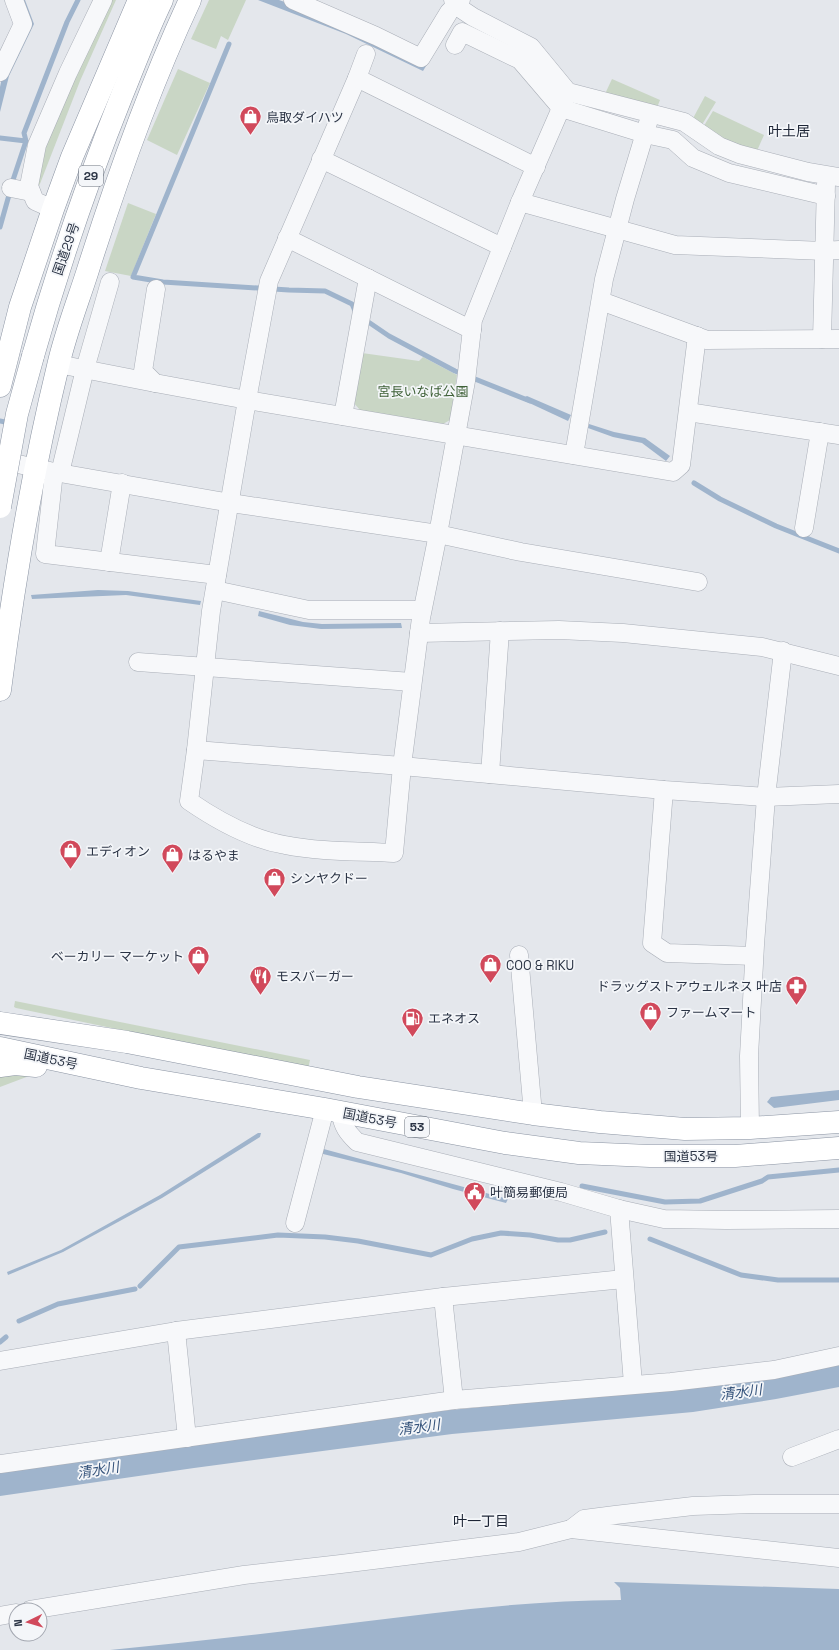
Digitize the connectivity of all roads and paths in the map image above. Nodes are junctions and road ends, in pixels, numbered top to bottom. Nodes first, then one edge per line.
1 (14, 0) edge
2 (103, 0) edge
3 (139, 0) edge
4 (162, 0) edge
5 (190, 0) edge
6 (293, 0) edge
7 (457, 1) edge
8 (455, 44) dead end
9 (366, 54) dead end
10 (0, 72) edge
11 (357, 78) junction
12 (565, 100) junction
13 (651, 113) junction
14 (645, 134) junction
15 (321, 159) junction
16 (536, 167) junction
17 (833, 176) edge
18 (11, 188) dead end
19 (31, 192) junction
20 (826, 196) junction
21 (520, 202) junction
22 (52, 209) junction
23 (618, 228) junction
24 (287, 238) junction
25 (502, 247) junction
26 (831, 250) edge
27 (368, 278) junction
28 (110, 282) dead end
29 (156, 289) dead end
30 (601, 301) junction
31 (472, 330) junction
32 (697, 336) junction
33 (831, 339) edge
34 (58, 364) junction
35 (85, 369) junction
36 (155, 383) junction
37 (0, 386) edge
38 (247, 400) junction
39 (688, 412) junction
40 (343, 416) junction
41 (820, 432) junction
42 (456, 435) junction
43 (839, 435) edge
44 (574, 455) junction
45 (0, 460) edge
46 (50, 471) junction
47 (122, 483) junction
48 (231, 503) junction
49 (0, 507) edge
50 (804, 528) dead end
51 (438, 534) junction
52 (109, 562) junction
53 (216, 582) junction
54 (698, 582) dead end
55 (422, 610) junction
56 (500, 631) junction
57 (419, 633) junction
58 (783, 651) junction
59 (138, 662) dead end
60 (205, 666) junction
61 (839, 666) edge
62 (412, 682) junction
63 (0, 690) edge
64 (196, 750) junction
65 (402, 766) junction
66 (490, 774) junction
67 (664, 790) junction
68 (839, 794) edge
69 (766, 797) junction
70 (519, 955) dead end
71 (754, 956) junction
72 (0, 1007) edge
73 (0, 1023) edge
74 (29, 1027) junction
75 (0, 1048) edge
76 (0, 1066) edge
77 (141, 1078) junction
78 (333, 1111) junction
79 (533, 1114) junction
80 (839, 1122) edge
81 (750, 1128) junction
82 (839, 1148) edge
83 (619, 1209) junction
84 (839, 1219) edge
85 (295, 1223) dead end
86 (624, 1279) junction
87 (443, 1297) junction
88 (176, 1331) junction
89 (839, 1356) edge
90 (0, 1361) edge
91 (633, 1384) junction
92 (454, 1400) junction
93 (187, 1438) junction
94 (839, 1439) edge
95 (792, 1457) dead end
96 (0, 1464) edge
97 (839, 1504) edge
98 (571, 1529) junction
99 (839, 1558) edge
100 (48, 1607) edge

1 - 10 street
2 - 19 street
3 - 22 highway
4 - 49 highway, 国道29号 / 29, bridge
5 - 34 highway
6 - 7 street
7 - 12 street
8 - 12 street
9 - 11 street
11 - 15 street
11 - 16 street
12 - 13 street
12 - 14 street
12 - 16 street
13 - 14 street
13 - 17 street
14 - 20 street
14 - 23 street
15 - 24 street
15 - 25 street
16 - 21 street
17 - 20 street
18 - 19 street
19 - 22 street
20 - 26 street
21 - 23 street
21 - 25 street
22 - 37 highway
23 - 26 street
23 - 30 street
24 - 27 street
24 - 38 street
25 - 31 street
26 - 33 street
27 - 31 street
27 - 40 street
28 - 35 street
29 - 36 street
30 - 32 street
30 - 44 street
31 - 42 street
32 - 33 street
32 - 39 street
34 - 35 street
34 - 46 highway
35 - 36 street
35 - 46 street
36 - 38 street
38 - 40 street
38 - 48 street
39 - 41 street
39 - 44 street
40 - 42 street
41 - 43 street
41 - 50 street
42 - 44 street
42 - 51 street
45 - 46 street
46 - 47 street
46 - 52 street
46 - 63 highway
47 - 48 street
47 - 52 street
48 - 51 street
48 - 53 street
51 - 54 street
51 - 55 street
52 - 53 street
53 - 55 street
53 - 60 street
55 - 57 street
56 - 57 street
56 - 58 street
56 - 66 street
57 - 62 street
58 - 61 street
58 - 69 street
59 - 60 street
60 - 62 street
60 - 64 street
62 - 65 street
64 - 65 street
64 - 65 street
65 - 66 street
66 - 67 street
67 - 69 street
67 - 71 street
68 - 69 street
69 - 71 street
70 - 79 street
71 - 81 street
72 - 74 highway
73 - 74 highway, 国道53号 / 53
74 - 79 highway, 国道53号 / 53
75 - 77 highway, 国道53号 / 53
76 - 77 highway
77 - 78 highway, 国道53号 / 53
78 - 82 highway, 国道53号 / 53
78 - 83 street
78 - 85 street
79 - 81 highway, 国道53号 / 53
80 - 81 highway, 国道53号 / 53
83 - 84 street
83 - 86 street
86 - 87 street
86 - 91 street
87 - 88 street
87 - 92 street
88 - 90 street
88 - 93 street
89 - 91 street
91 - 92 street
92 - 93 street
93 - 96 street
94 - 95 street
97 - 98 street
98 - 99 street
98 - 100 street

